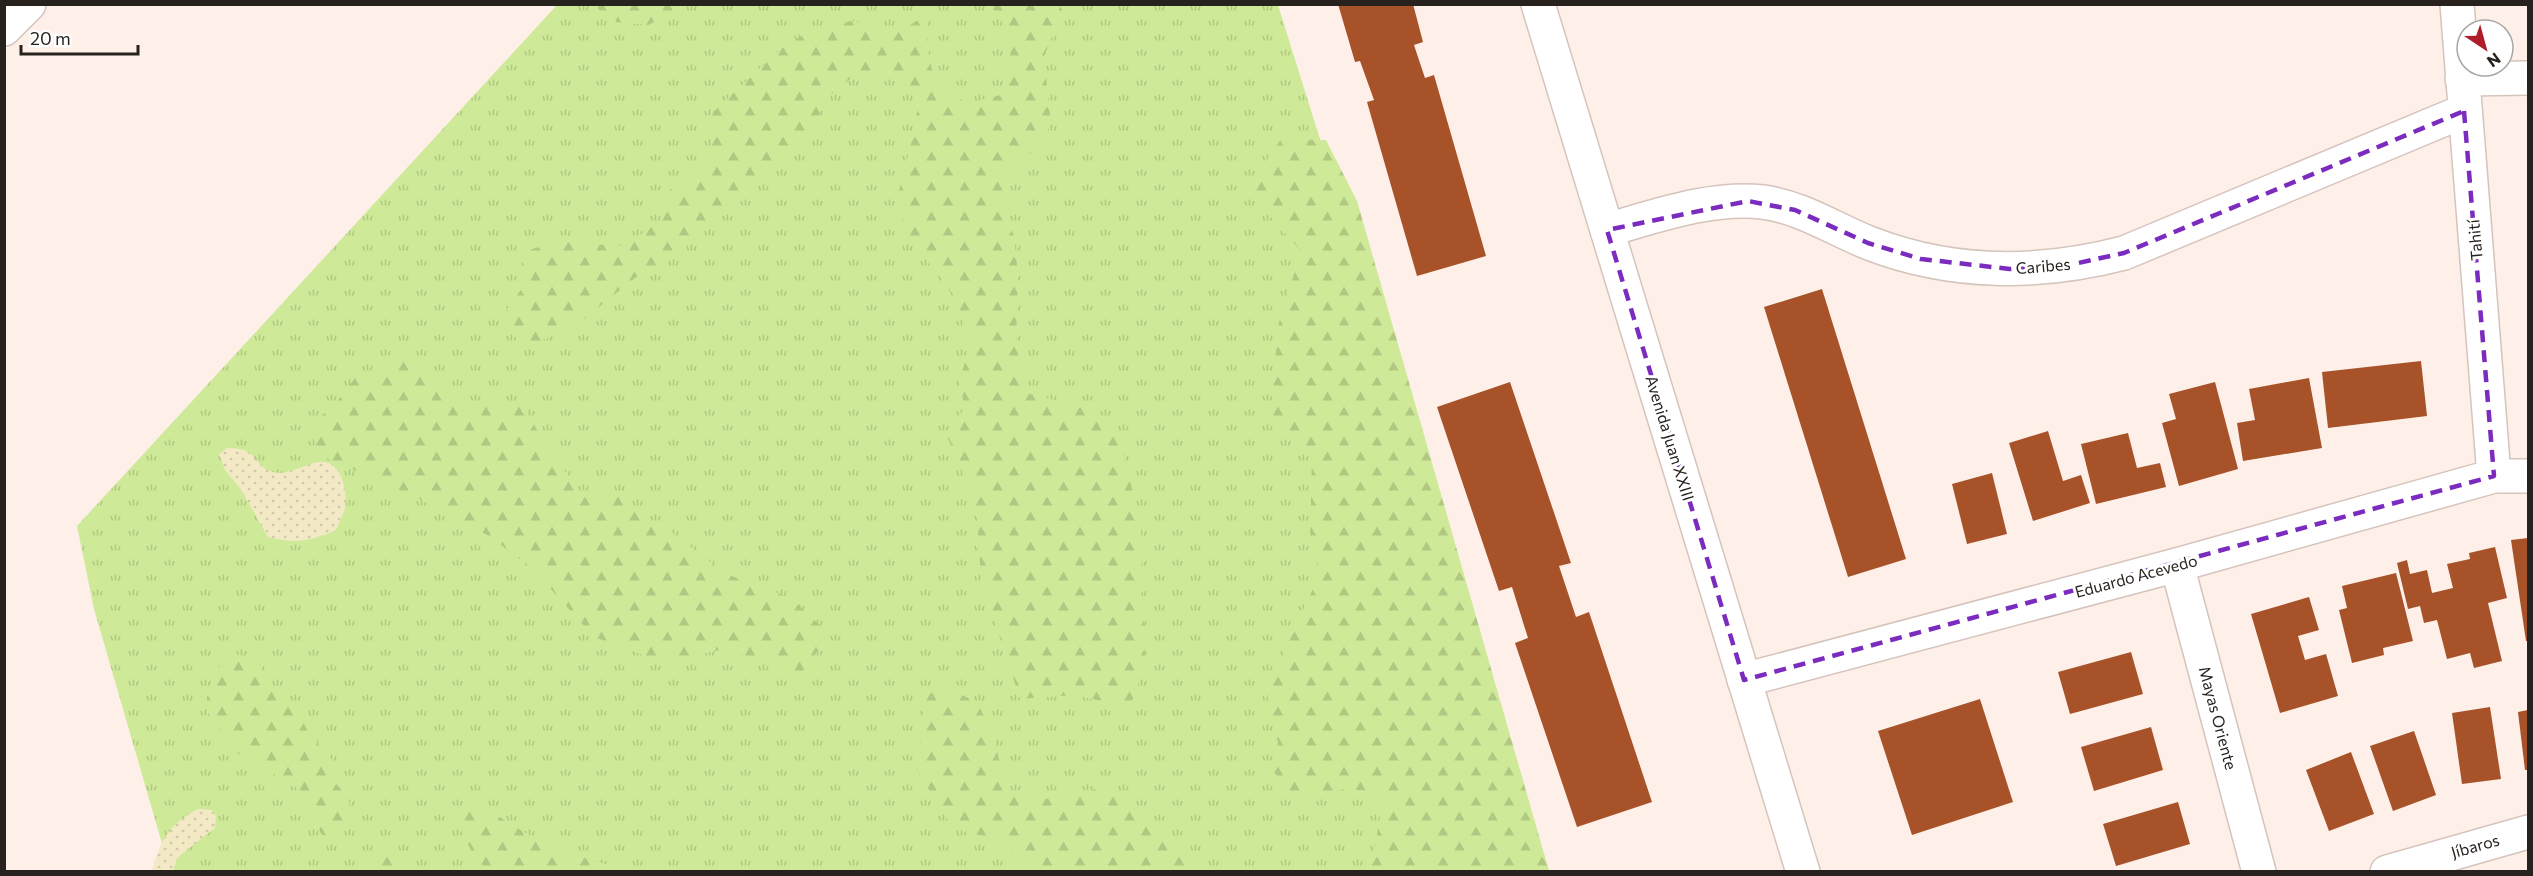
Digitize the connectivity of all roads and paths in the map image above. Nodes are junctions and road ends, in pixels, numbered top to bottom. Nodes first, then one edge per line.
1 (29, 4) edge
2 (1538, 4) edge
3 (2457, 4) edge
4 (4, 28) edge
5 (2529, 78) edge
6 (2463, 95) junction
7 (1607, 230) junction
8 (2494, 476) junction
9 (2529, 476) edge
10 (2177, 565) junction
11 (1744, 680) junction
12 (2529, 832) edge
13 (1803, 872) edge
14 (2259, 872) edge
15 (2387, 872) edge

1 - 4 street
2 - 7 street, Avenida Juan XXIII
3 - 6 street, Tahití
5 - 6 street, Caribes
6 - 7 street, Caribes
6 - 8 street, Tahití
7 - 11 street, Avenida Juan XXIII
8 - 9 street, Eduardo Acevedo
8 - 10 street, Eduardo Acevedo
10 - 11 street, Eduardo Acevedo
10 - 14 street, Mayas Oriente
11 - 13 street, Avenida Juan XXIII
12 - 15 street, Jíbaros

